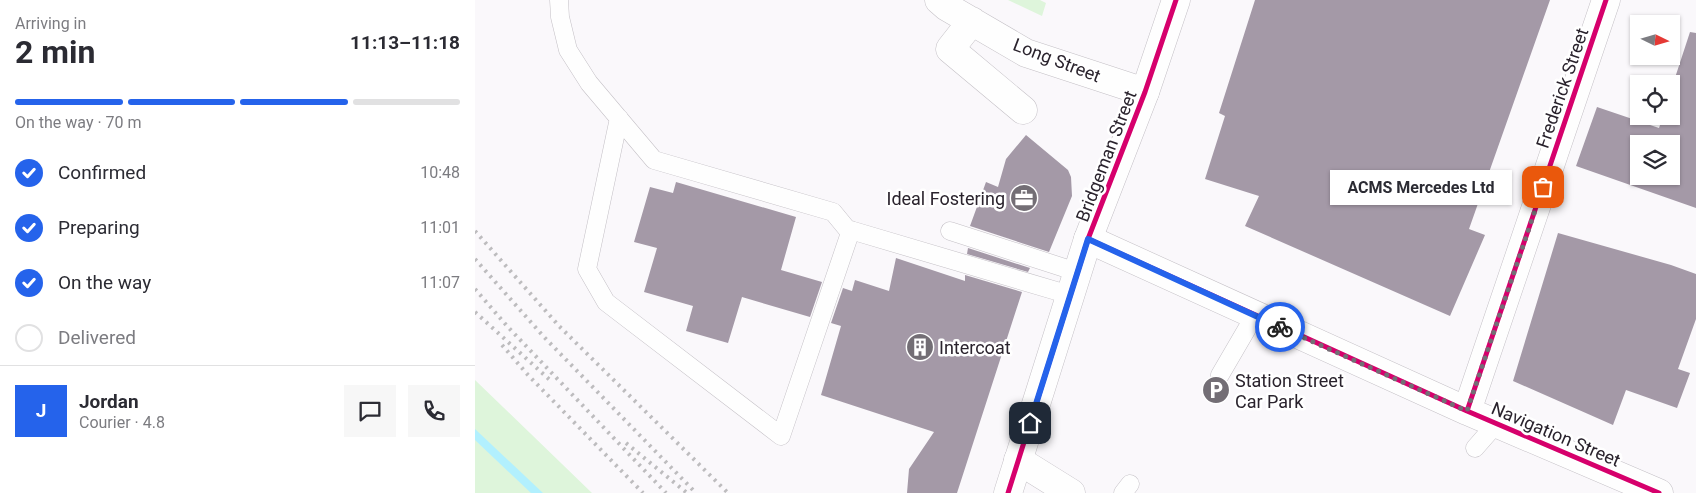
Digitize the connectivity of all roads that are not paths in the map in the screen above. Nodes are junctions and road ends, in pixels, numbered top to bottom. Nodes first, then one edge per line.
1 (559, 0) edge
2 (939, 0) edge
3 (1176, 0) edge
4 (1606, 0) edge
5 (972, 21) junction
6 (1145, 92) junction
7 (1023, 110) dead end
8 (619, 118) junction
9 (851, 230) junction
10 (950, 231) dead end
11 (1088, 239) junction
12 (1074, 284) junction
13 (1255, 315) junction
14 (1220, 375) dead end
15 (1467, 411) junction
16 (1497, 424) junction
17 (1475, 448) dead end
18 (1018, 460) junction
19 (1008, 493) edge
20 (1071, 493) edge
21 (1659, 493) edge

1 - 8 lane
2 - 5 street, Long Street
3 - 6 street, Bridgeman Street
4 - 15 street, Frederick Street
5 - 6 street, Long Street
5 - 7 street
6 - 11 street, Bridgeman Street
8 - 9 lane
8 - 9 lane
9 - 12 lane
10 - 12 lane
11 - 12 street, Bridgeman Street
11 - 13 street, Navigation Street
12 - 18 street, Bridgeman Street
13 - 14 lane
13 - 15 street, Navigation Street
15 - 16 street, Navigation Street
16 - 17 lane
16 - 21 street, Navigation Street
18 - 19 street, Bridgeman Street
18 - 20 street

